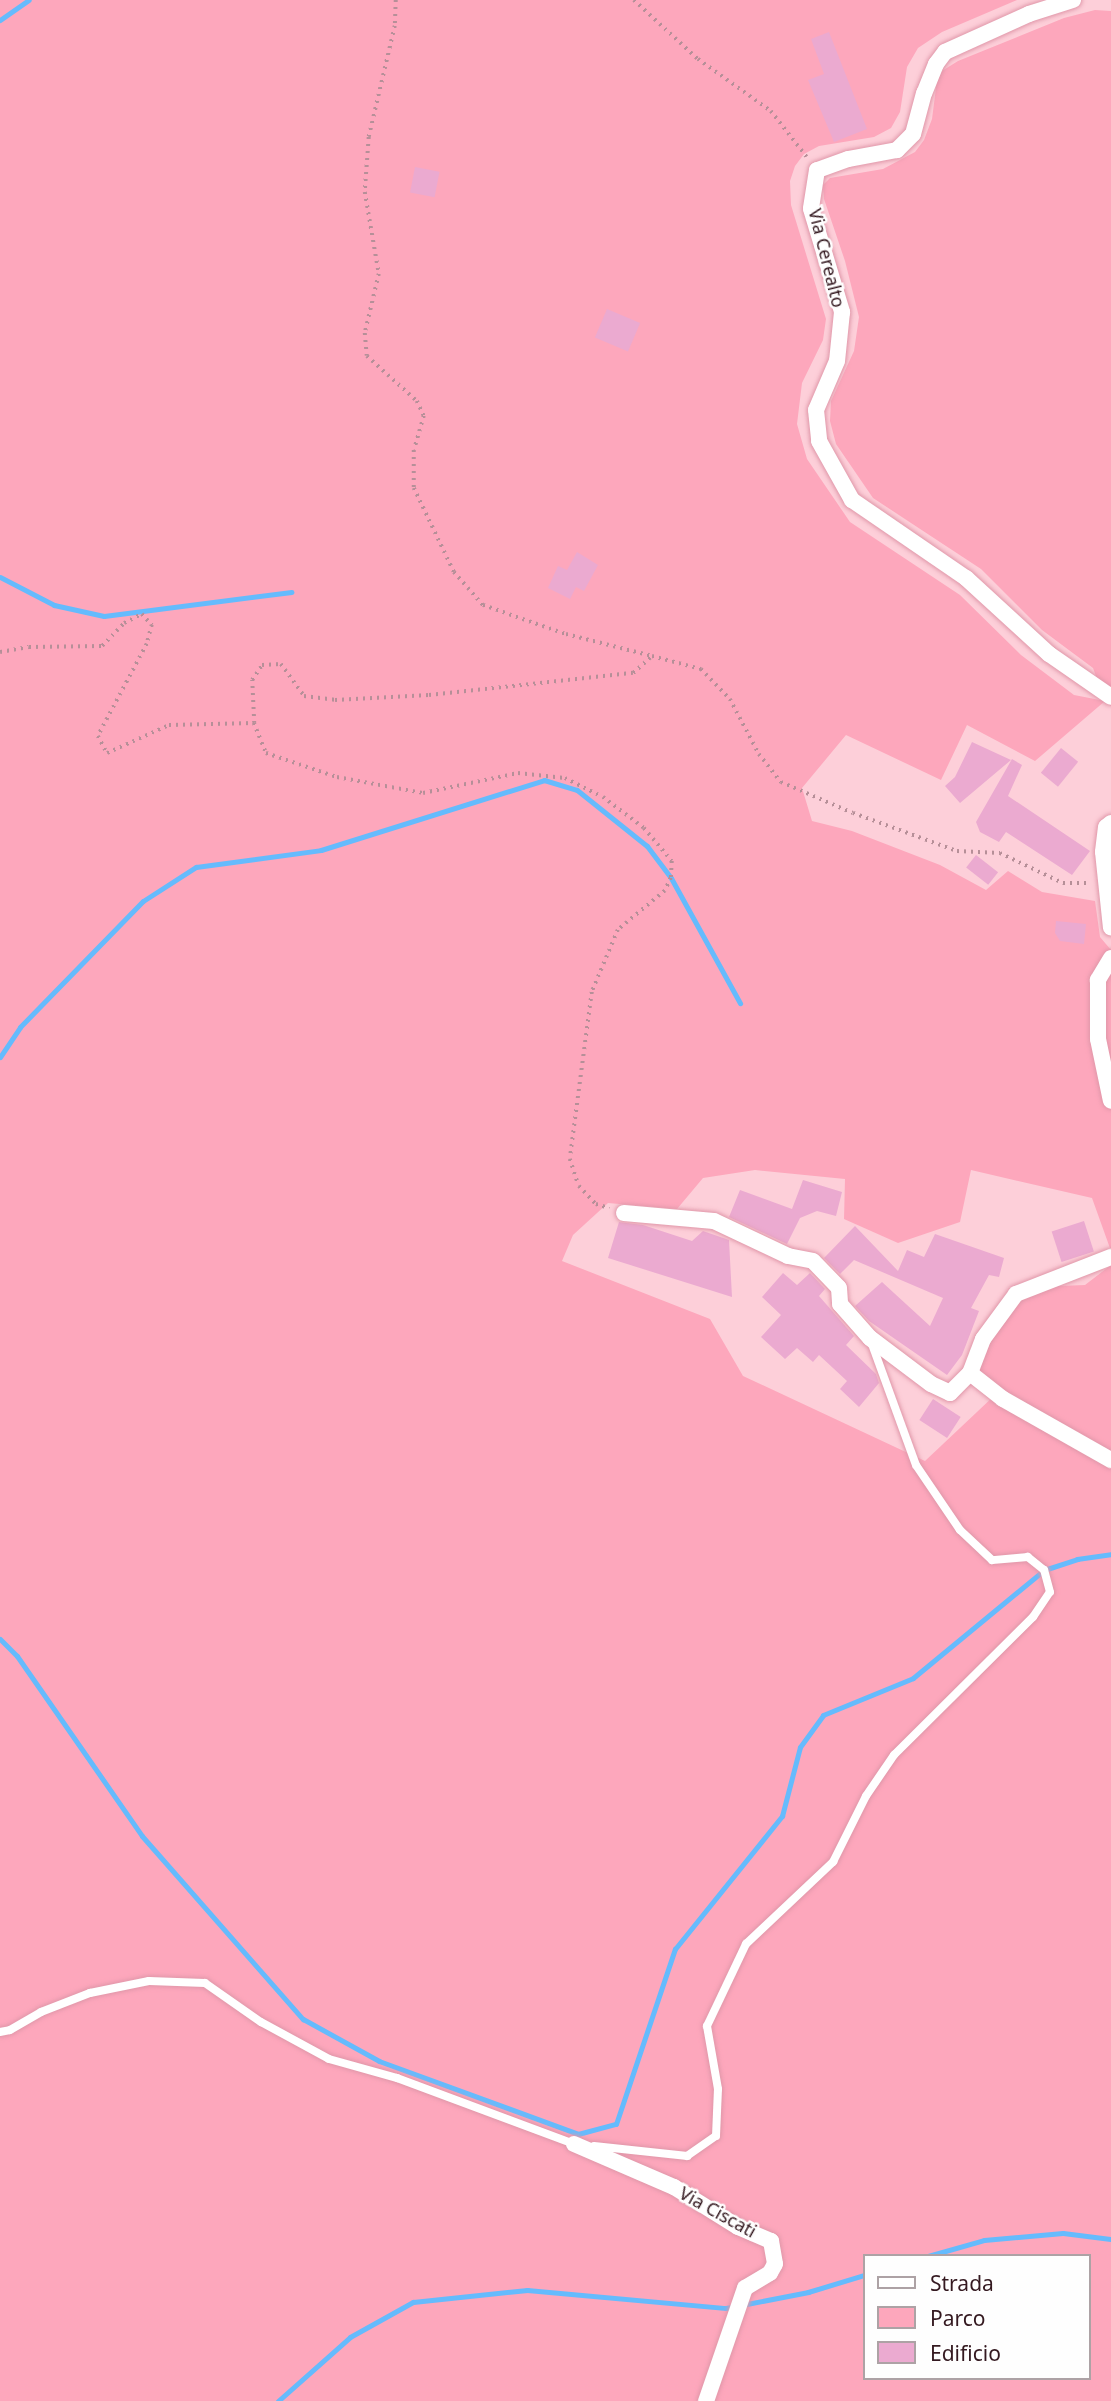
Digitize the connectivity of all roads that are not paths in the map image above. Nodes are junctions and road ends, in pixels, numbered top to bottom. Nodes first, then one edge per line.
1 (1069, 1) edge
2 (1111, 697) edge
3 (1111, 823) edge
4 (1111, 928) edge
5 (1111, 958) edge
6 (1111, 1101) edge
7 (624, 1213) road end
8 (1111, 1257) edge
9 (870, 1338) junction
10 (970, 1373) junction
11 (1111, 1460) edge
12 (0, 2032) edge
13 (575, 2144) junction
14 (706, 2401) edge

1 - 2 street, Via Cerealto
3 - 4 street
5 - 6 street
7 - 9 street
8 - 10 street
9 - 10 street
9 - 13 lane
10 - 11 street
12 - 13 lane
13 - 14 street, Via Ciscati

